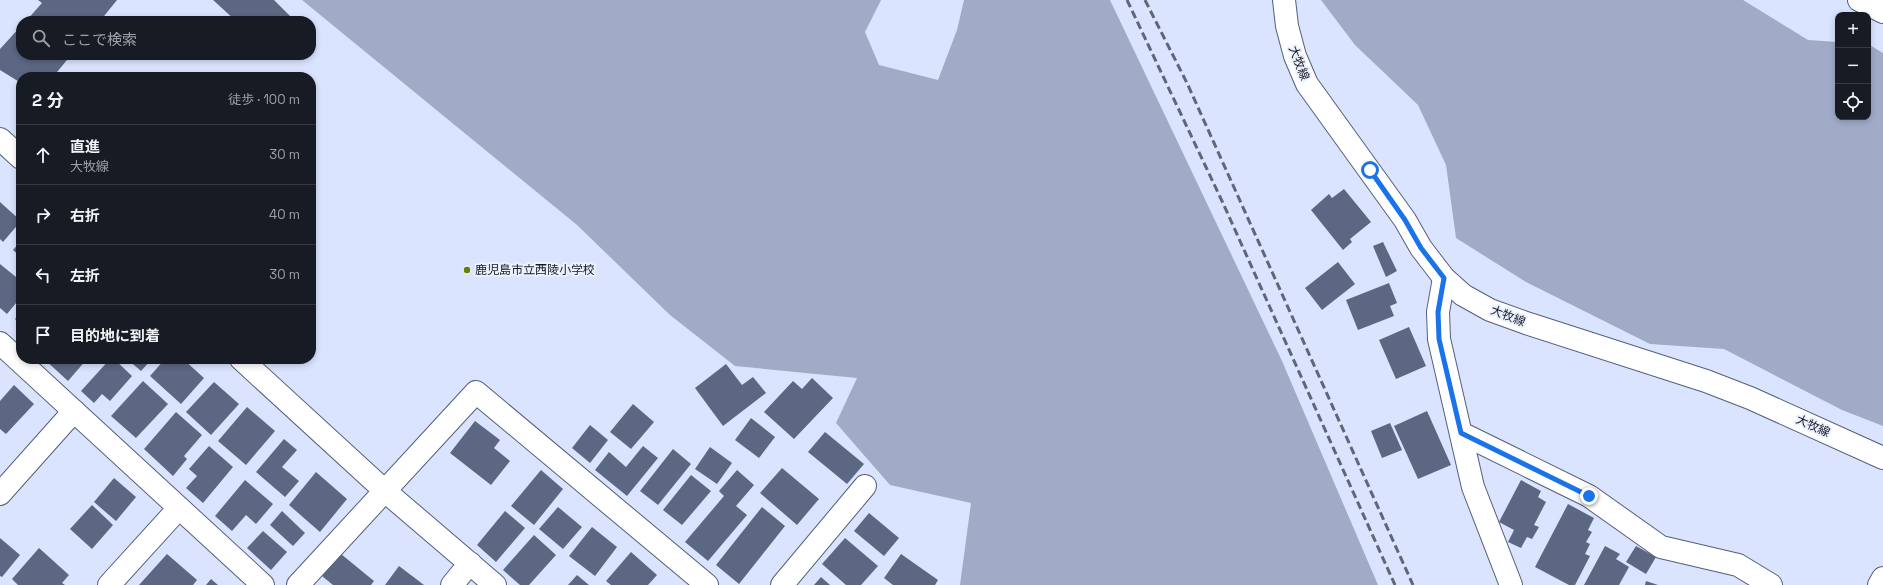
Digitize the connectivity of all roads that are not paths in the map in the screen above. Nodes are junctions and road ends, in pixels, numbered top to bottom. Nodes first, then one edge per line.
1 (1284, 0) edge
2 (1859, 0) edge
3 (1883, 12) edge
4 (0, 139) edge
5 (16, 153) edge
6 (1444, 278) junction
7 (0, 343) edge
8 (16, 358) edge
9 (23, 364) edge
10 (246, 364) edge
11 (74, 411) junction
12 (1461, 433) junction
13 (1883, 458) edge
14 (865, 486) dead end
15 (385, 491) junction
16 (0, 494) edge
17 (180, 508) junction
18 (470, 563) junction
19 (1883, 578) edge
20 (109, 585) edge
21 (263, 585) edge
22 (298, 585) edge
23 (452, 585) edge
24 (495, 585) edge
25 (707, 585) edge
26 (782, 585) edge
27 (1511, 585) edge
28 (1771, 585) edge
29 (1879, 585) edge

1 - 6 street, 大牧線
2 - 3 street
4 - 5 street
6 - 12 street
6 - 13 street, 大牧線
7 - 8 street
9 - 11 street
10 - 15 street
11 - 16 street
11 - 17 street
12 - 27 street
12 - 28 street
14 - 26 street
15 - 18 street
15 - 22 street
15 - 25 street
17 - 20 street
17 - 21 street
18 - 23 street
18 - 24 street
19 - 29 street

